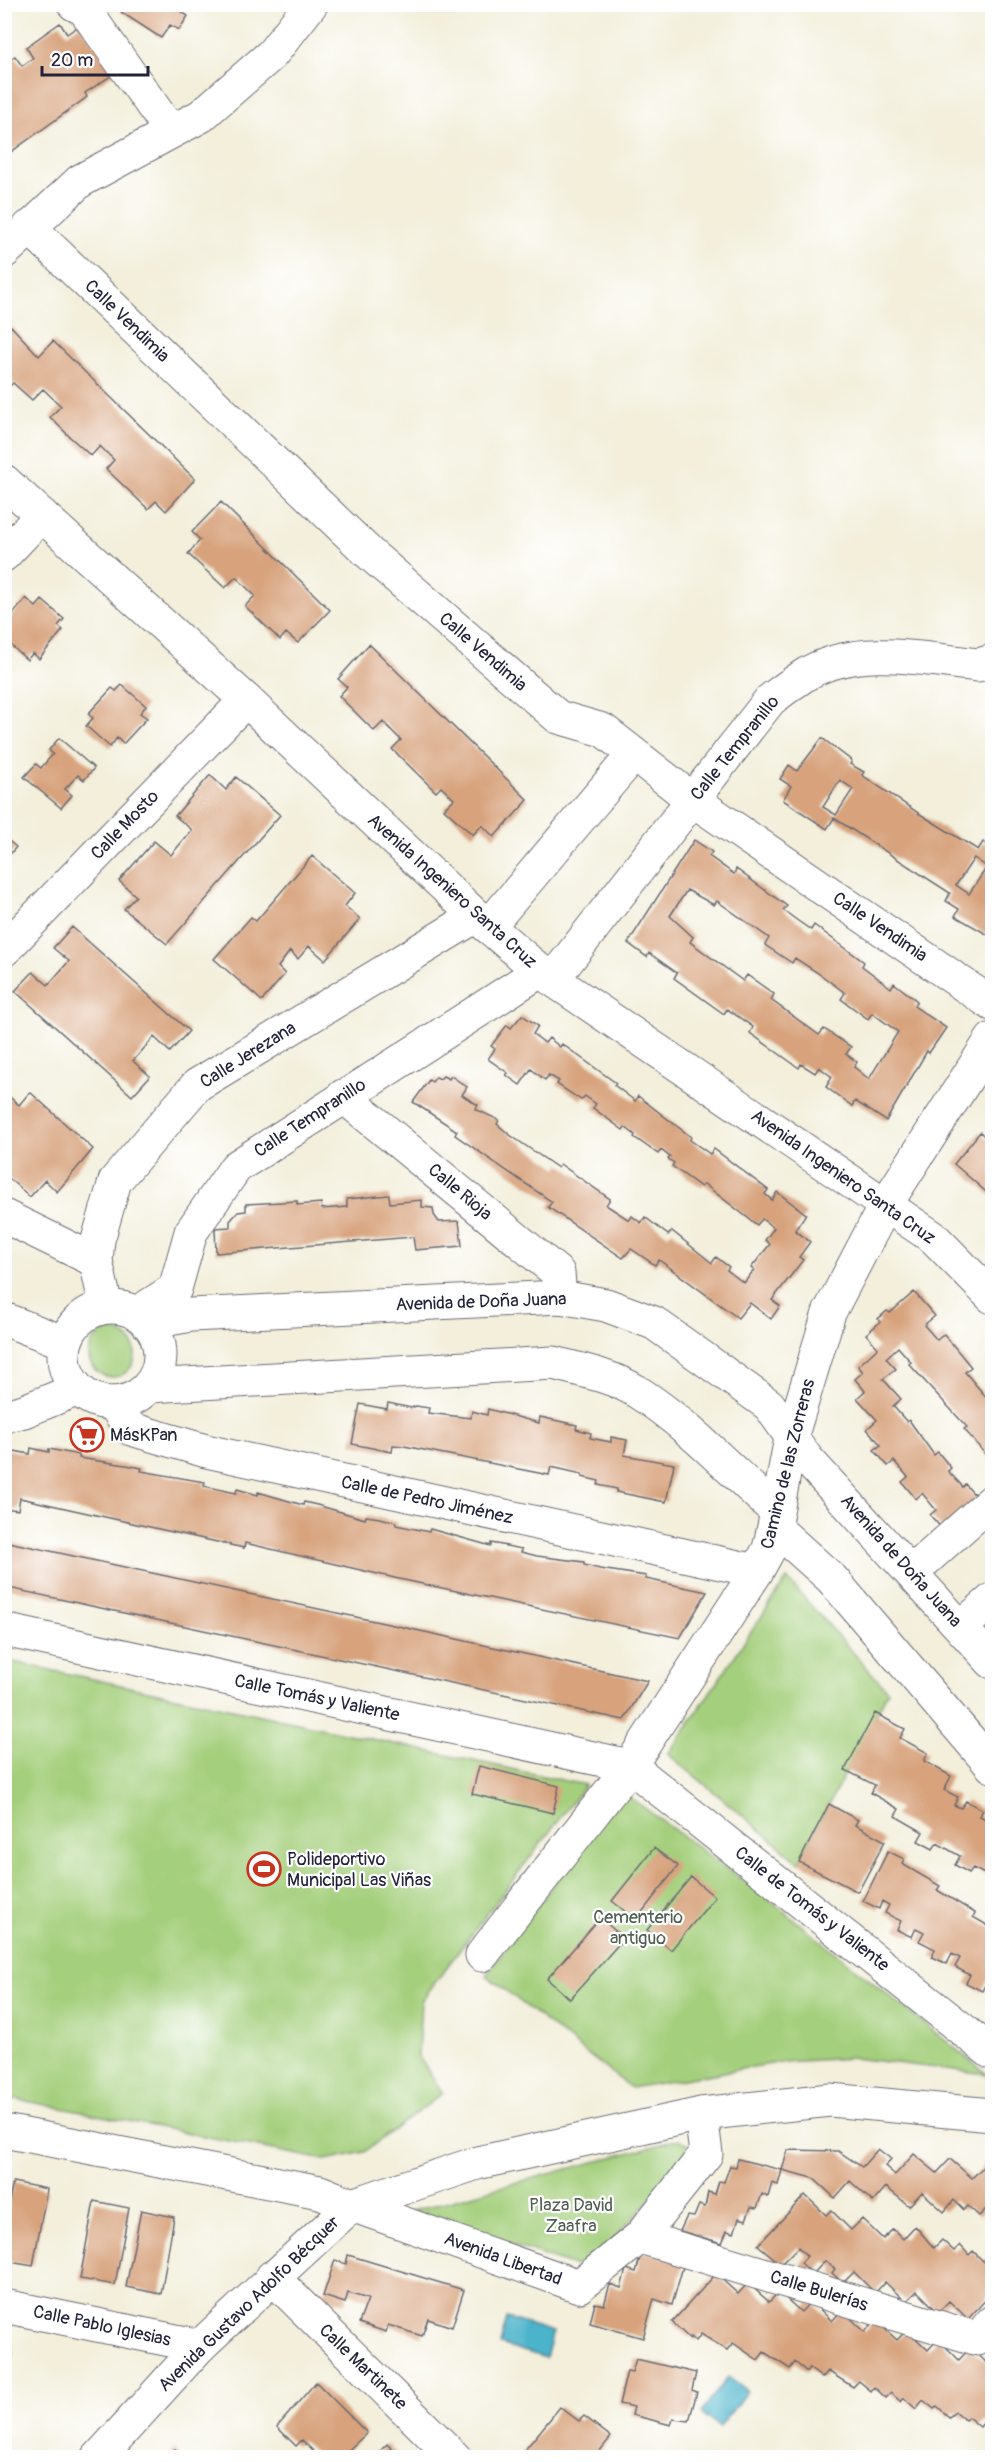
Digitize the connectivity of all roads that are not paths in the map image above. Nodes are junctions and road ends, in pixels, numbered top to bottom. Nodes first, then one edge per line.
1 (74, 4) edge
2 (311, 4) edge
3 (171, 132) junction
4 (29, 227) junction
5 (4, 252) edge
6 (4, 481) edge
7 (42, 515) junction
8 (4, 555) edge
9 (993, 661) edge
10 (246, 700) junction
11 (634, 754) junction
12 (693, 800) junction
13 (482, 922) junction
14 (4, 950) edge
15 (546, 975) junction
16 (993, 1004) edge
17 (993, 1039) edge
18 (343, 1096) junction
19 (886, 1204) junction
20 (4, 1216) edge
21 (96, 1261) junction
22 (560, 1297) junction
23 (993, 1297) edge
24 (130, 1315) junction
25 (4, 1319) edge
26 (65, 1343) junction
27 (149, 1386) junction
28 (78, 1389) junction
29 (112, 1403) junction
30 (4, 1416) edge
31 (791, 1438) junction
32 (993, 1501) edge
33 (775, 1519) junction
34 (757, 1571) junction
35 (912, 1572) junction
36 (993, 1600) edge
37 (961, 1627) junction
38 (4, 1630) edge
39 (993, 1662) edge
40 (993, 1766) edge
41 (621, 1777) junction
42 (482, 1955) dead end
43 (993, 2053) edge
44 (701, 2114) junction
45 (993, 2115) edge
46 (4, 2131) edge
47 (352, 2205) junction
48 (640, 2237) junction
49 (272, 2277) junction
50 (4, 2306) edge
51 (993, 2322) edge
52 (200, 2346) junction
53 (98, 2457) edge
54 (455, 2457) edge

1 - 3 street
2 - 3 street
3 - 4 street
4 - 5 street
4 - 11 street, Calle Vendimia
6 - 7 street, Avenida Ingeniero Santa Cruz
7 - 8 street
7 - 10 street, Avenida Ingeniero Santa Cruz
9 - 12 street, Calle Tempranillo
10 - 13 street, Avenida Ingeniero Santa Cruz
10 - 14 street, Calle Mosto
11 - 12 street, Calle Vendimia
11 - 13 street, Calle Jerezana
12 - 15 street, Calle Tempranillo
12 - 16 street, Calle Vendimia
13 - 15 street, Avenida Ingeniero Santa Cruz
13 - 21 street, Calle Jerezana
15 - 18 street, Calle Tempranillo
15 - 19 street, Avenida Ingeniero Santa Cruz
17 - 19 street, Camino de las Zorreras
18 - 22 street, Calle Rioja
18 - 24 street, Calle Tempranillo
19 - 23 street, Avenida Ingeniero Santa Cruz
19 - 31 street, Camino de las Zorreras
20 - 21 street
21 - 24 street
22 - 24 street, Avenida de Doña Juana
22 - 31 street, Avenida de Doña Juana
24 - 26 street
24 - 27 street
25 - 26 street
26 - 28 street
27 - 29 street
27 - 33 street
28 - 29 street
28 - 30 street
29 - 34 street, Calle de Pedro Jiménez
31 - 33 street, Camino de las Zorreras
31 - 35 street, Avenida de Doña Juana
32 - 35 street
33 - 34 street, Camino de las Zorreras
33 - 40 street
34 - 41 street, Camino de las Zorreras
35 - 37 street, Avenida de Doña Juana
36 - 37 street
37 - 39 street, Avenida de Doña Juana
38 - 41 street, Calle Tomás y Valiente
41 - 42 street, Camino de las Zorreras
41 - 43 street, Calle de Tomás y Valiente
44 - 45 street
44 - 47 street
44 - 48 street, Avenida Libertad
46 - 47 street, Avenida Libertad
47 - 48 street, Avenida Libertad
47 - 49 street, Avenida Gustavo Adolfo Bécquer
48 - 51 street, Calle Bulerías
49 - 52 street, Avenida Gustavo Adolfo Bécquer
49 - 54 street, Calle Martinete
50 - 52 street, Calle Pablo Iglesias
52 - 53 street, Avenida Gustavo Adolfo Bécquer

